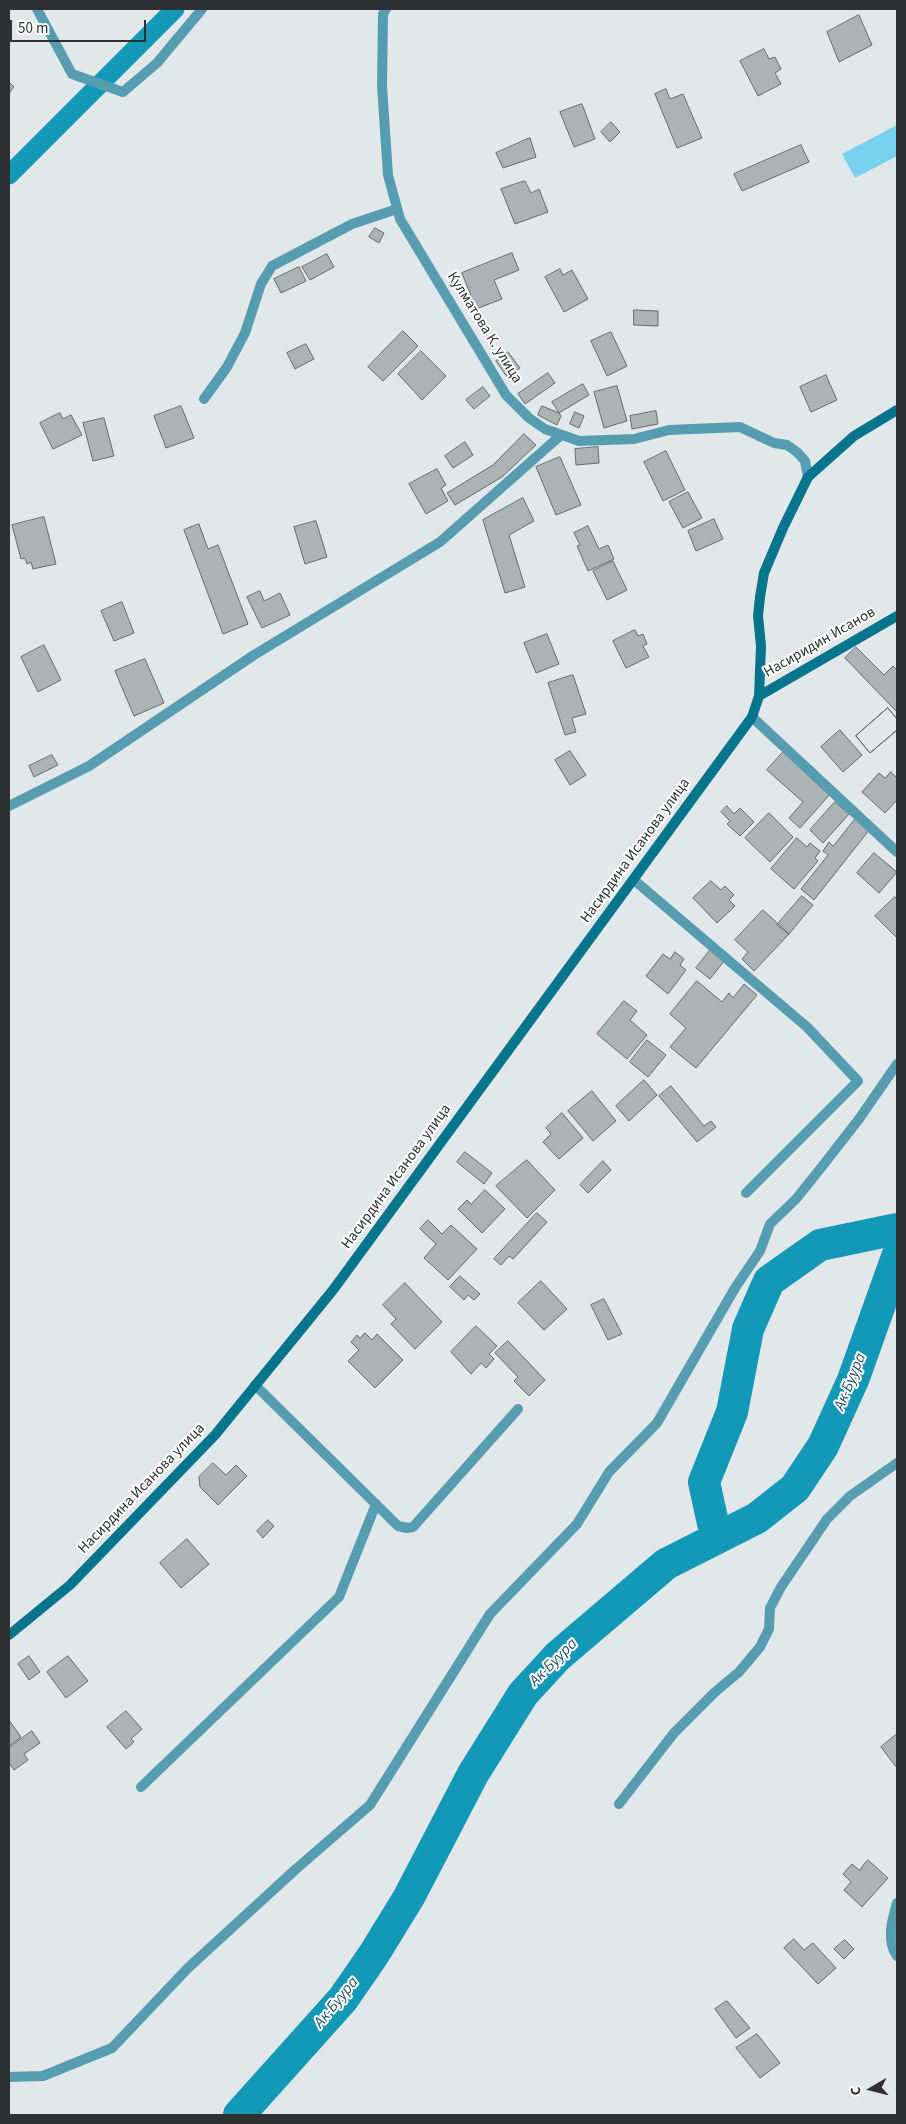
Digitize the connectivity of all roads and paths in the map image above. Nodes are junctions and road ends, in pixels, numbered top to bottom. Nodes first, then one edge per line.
1 (37, 9) edge
2 (202, 9) edge
3 (386, 9) edge
4 (397, 210) junction
5 (204, 399) dead end
6 (897, 410) edge
7 (561, 435) junction
8 (808, 477) junction
9 (897, 616) edge
10 (759, 696) junction
11 (752, 717) junction
12 (9, 806) edge
13 (897, 852) edge
14 (634, 880) junction
15 (897, 1064) edge
16 (746, 1193) dead end
17 (255, 1386) junction
18 (518, 1408) dead end
19 (897, 1463) edge
20 (376, 1504) junction
21 (9, 1635) edge
22 (141, 1787) dead end
23 (620, 1804) dead end
24 (897, 1903) edge
25 (897, 1956) edge
26 (9, 2077) edge

1 - 2 street
3 - 4 street, Кулматова К. улица
4 - 5 street
4 - 7 street, Кулматова К. улица
6 - 8 main road
7 - 8 street, Кулматова К. улица
7 - 12 street
8 - 10 main road, Насирдина Исанова улица
9 - 10 main road, Насиридин Исанов
10 - 11 main road, Насирдина Исанова улица
11 - 13 street
11 - 14 main road, Насирдина Исанова улица
14 - 16 street
14 - 17 main road, Насирдина Исанова улица
15 - 26 street
17 - 20 street
17 - 21 main road, Насирдина Исанова улица
18 - 20 street
19 - 23 street
20 - 22 street
24 - 25 street

